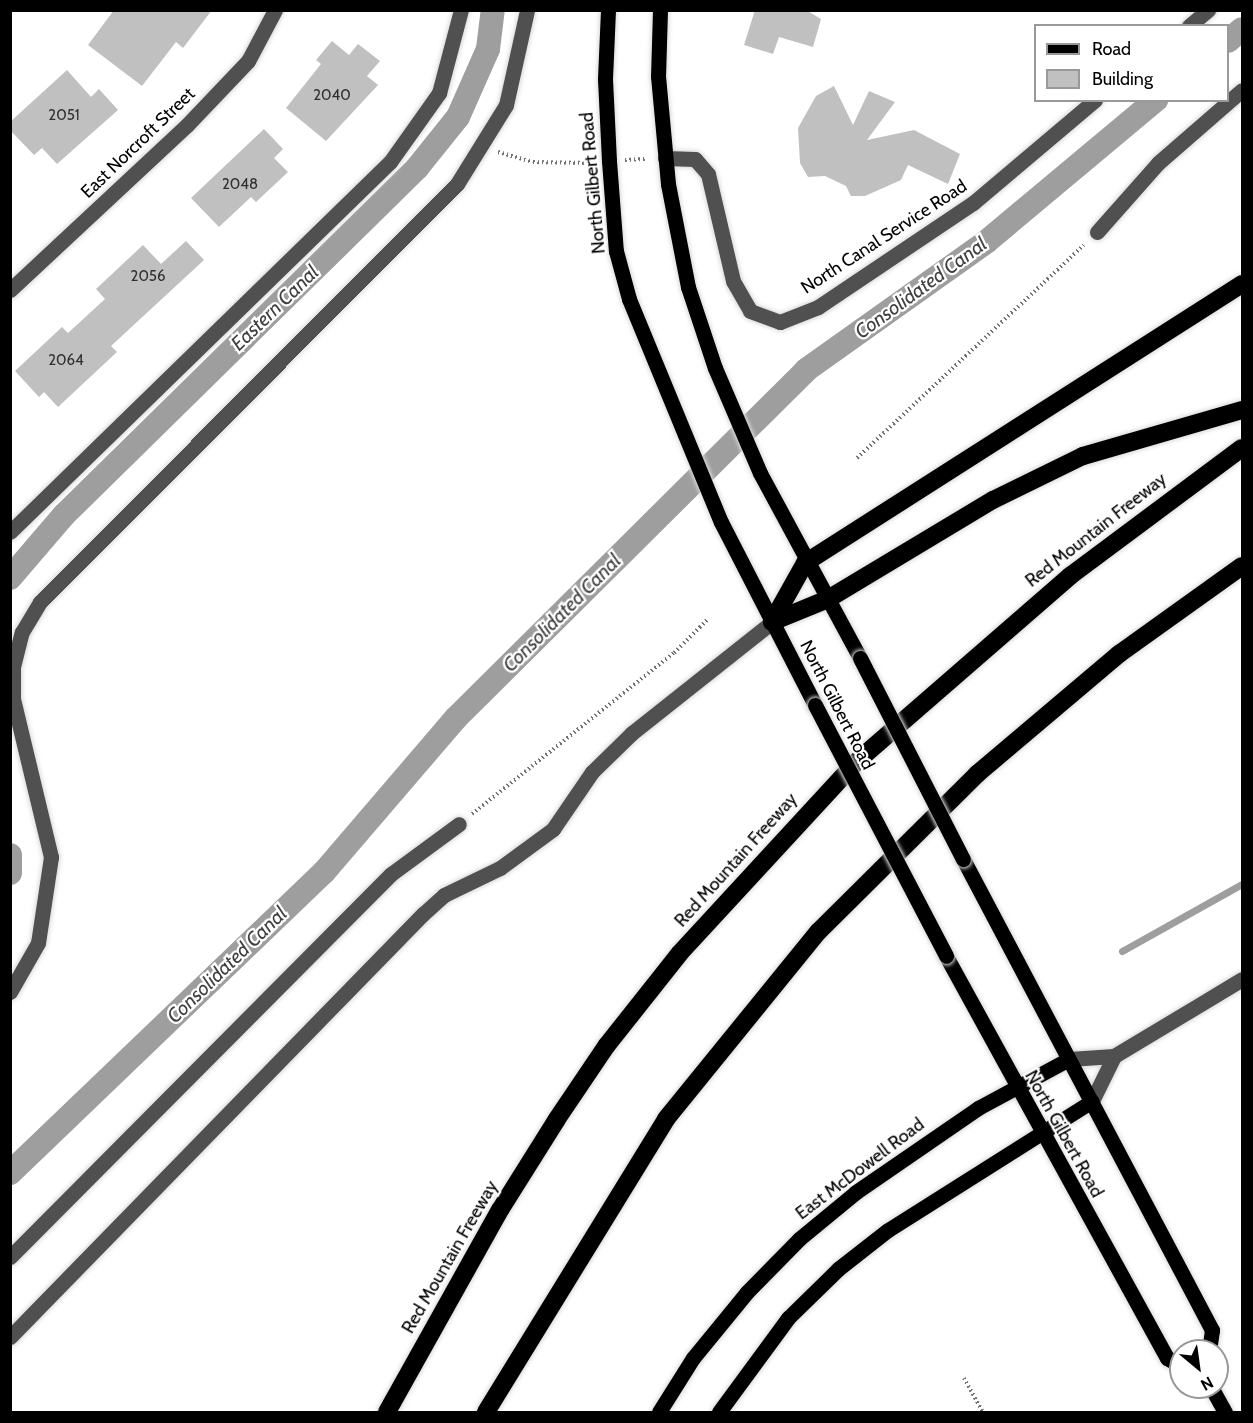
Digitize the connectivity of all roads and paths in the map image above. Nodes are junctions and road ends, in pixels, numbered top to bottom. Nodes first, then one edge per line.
1 (275, 10) edge
2 (461, 10) edge
3 (527, 10) edge
4 (608, 10) edge
5 (660, 10) edge
6 (1208, 10) edge
7 (1191, 24) edge
8 (1242, 90) edge
9 (1229, 101) edge
10 (1093, 102) edge
11 (1228, 102) edge
12 (485, 144) junction
13 (665, 158) junction
14 (609, 161) junction
15 (1097, 232) joint
16 (1242, 284) edge
17 (10, 290) edge
18 (1242, 410) edge
19 (1242, 448) edge
20 (857, 458) dead end
21 (10, 532) edge
22 (805, 563) junction
23 (1242, 566) edge
24 (828, 599) junction
25 (707, 620) dead end
26 (772, 622) junction
27 (459, 824) joint
28 (1242, 979) edge
29 (10, 992) edge
30 (1114, 1056) junction
31 (1069, 1059) junction
32 (1015, 1084) junction
33 (1092, 1101) junction
34 (1042, 1135) junction
35 (10, 1257) edge
36 (10, 1337) edge
37 (1211, 1339) edge
38 (1169, 1359) edge
39 (964, 1378) dead end
40 (1217, 1399) edge
41 (387, 1413) edge
42 (486, 1413) edge
43 (659, 1413) edge
44 (719, 1413) edge
45 (983, 1413) edge
46 (1225, 1413) edge

1 - 17 street, East Norcroft Street
2 - 21 street
3 - 12 street
4 - 14 main road, North Gilbert Road
5 - 13 main road
6 - 7 street
8 - 9 street
10 - 13 street, North Canal Service Road
11 - 15 street
12 - 14 path
12 - 29 street
13 - 14 path
13 - 22 main road
14 - 26 main road, North Gilbert Road
15 - 20 path
16 - 22 highway
18 - 24 highway
19 - 41 highway, Red Mountain Freeway
22 - 24 main road
22 - 26 highway
23 - 42 highway
24 - 26 highway
24 - 31 main road, bridge
25 - 27 path
26 - 32 main road, North Gilbert Road, bridge
26 - 36 street
27 - 35 street
28 - 30 street, East McDowell Road
30 - 31 street, East McDowell Road
30 - 33 street
31 - 32 main road, East McDowell Road
31 - 33 main road
32 - 34 main road, North Gilbert Road
32 - 43 main road, East McDowell Road
33 - 34 main road
33 - 37 main road
34 - 38 main road, North Gilbert Road
34 - 44 main road
39 - 45 path
40 - 46 main road

